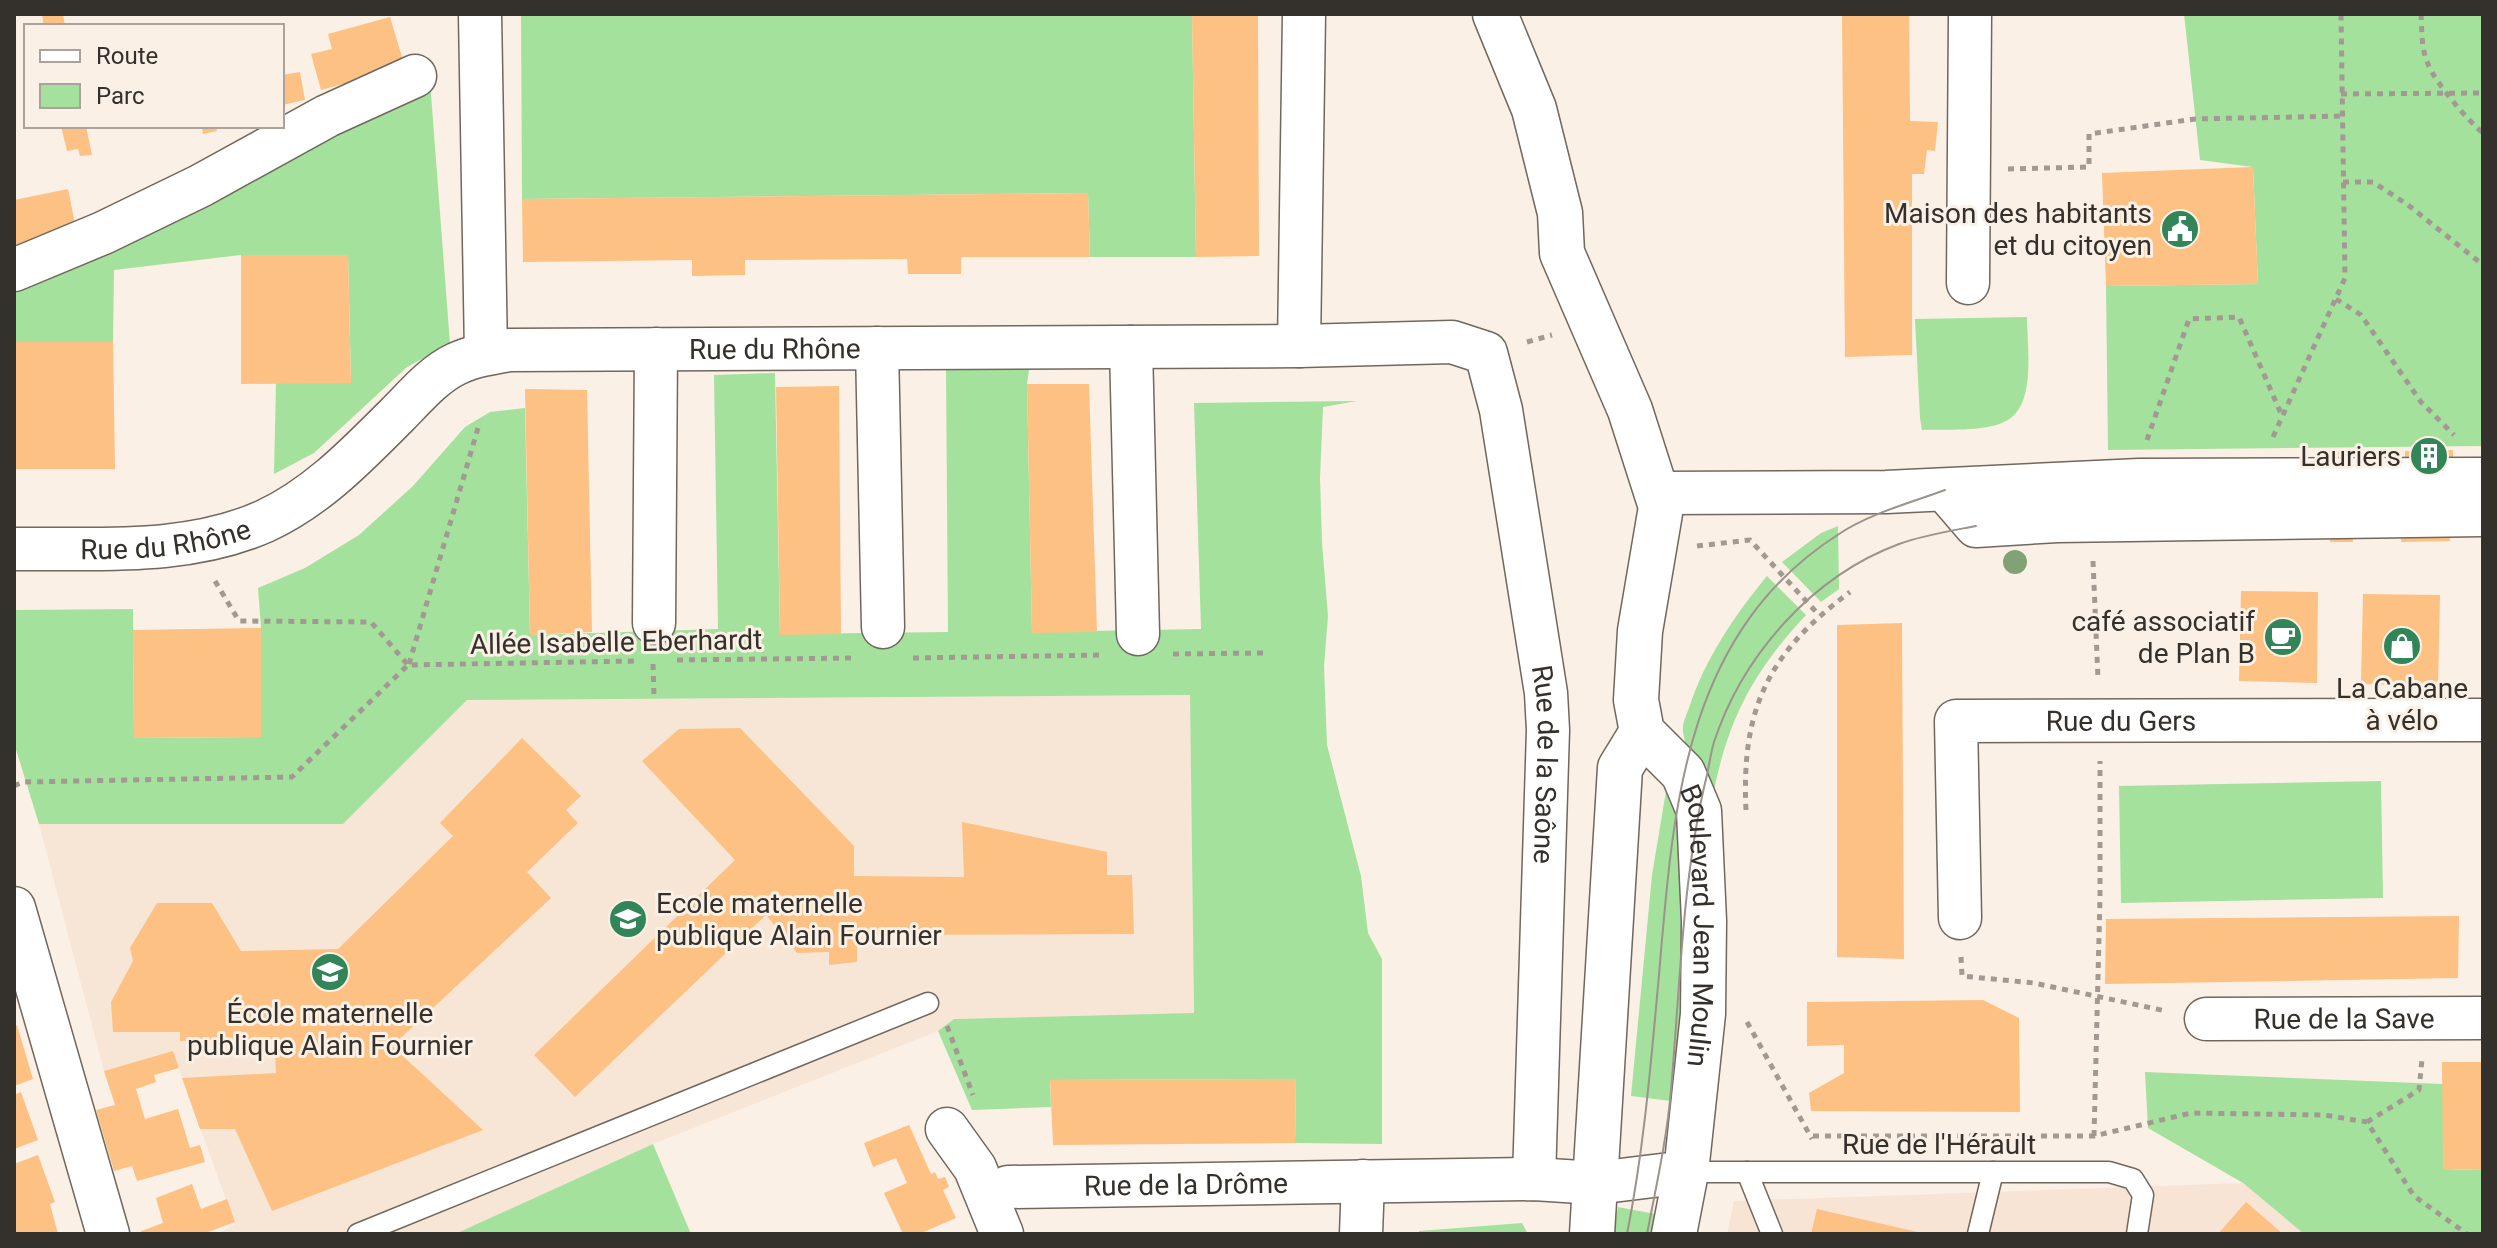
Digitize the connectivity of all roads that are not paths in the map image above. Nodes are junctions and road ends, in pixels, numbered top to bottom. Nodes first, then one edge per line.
1 (480, 14) edge
2 (1304, 14) edge
3 (1495, 14) edge
4 (1970, 14) edge
5 (415, 76) dead end
6 (14, 270) edge
7 (1968, 283) dead end
8 (1299, 346) junction
9 (1131, 347) junction
10 (877, 348) junction
11 (656, 349) junction
12 (486, 353) junction
13 (1486, 353) joint
14 (1945, 490) junction
15 (2480, 491) edge
16 (1667, 497) junction
17 (14, 549) edge
18 (658, 648) road end
19 (883, 648) road end
20 (1139, 648) road end
21 (2483, 720) edge
22 (1642, 732) junction
23 (14, 908) edge
24 (1960, 918) road end
25 (928, 1003) dead end
26 (2483, 1018) edge
27 (2206, 1019) road end
28 (947, 1129) dead end
29 (1686, 1172) junction
30 (1747, 1172) junction
31 (1993, 1172) junction
32 (1534, 1179) junction
33 (1363, 1181) junction
34 (1596, 1183) junction
35 (1008, 1187) dead end
36 (108, 1234) edge
37 (358, 1234) edge
38 (1002, 1234) edge
39 (1361, 1234) edge
40 (1592, 1234) edge
41 (1674, 1234) edge
42 (1772, 1234) edge
43 (1978, 1234) edge
44 (2137, 1234) edge

1 - 12 street
2 - 8 street
3 - 16 main road
4 - 7 street
5 - 6 street
8 - 9 street, Rue du Rhône
8 - 13 street, Rue du Rhône
9 - 10 street, Rue du Rhône
9 - 20 street
10 - 11 street, Rue du Rhône
10 - 19 street
11 - 12 street, Rue du Rhône
11 - 18 street
12 - 17 street, Rue du Rhône
13 - 32 street, Rue de la Saône
14 - 15 street
14 - 15 street
14 - 16 street
16 - 22 main road
21 - 24 street, Rue du Gers
22 - 29 main road, Boulevard Jean Moulin
22 - 34 main road
23 - 36 street
25 - 37 lane
26 - 27 street, Rue de la Save
28 - 38 street
29 - 30 lane, Rue de l'Hérault
29 - 34 street, Rue de la Drôme
29 - 41 main road, Boulevard Jean Moulin
30 - 31 lane, Rue de l'Hérault
30 - 42 lane
31 - 43 lane
31 - 44 lane, Rue de l'Hérault
32 - 33 street, Rue de la Drôme
32 - 34 street, Rue de la Drôme
33 - 35 street, Rue de la Drôme
33 - 39 street
34 - 40 main road

